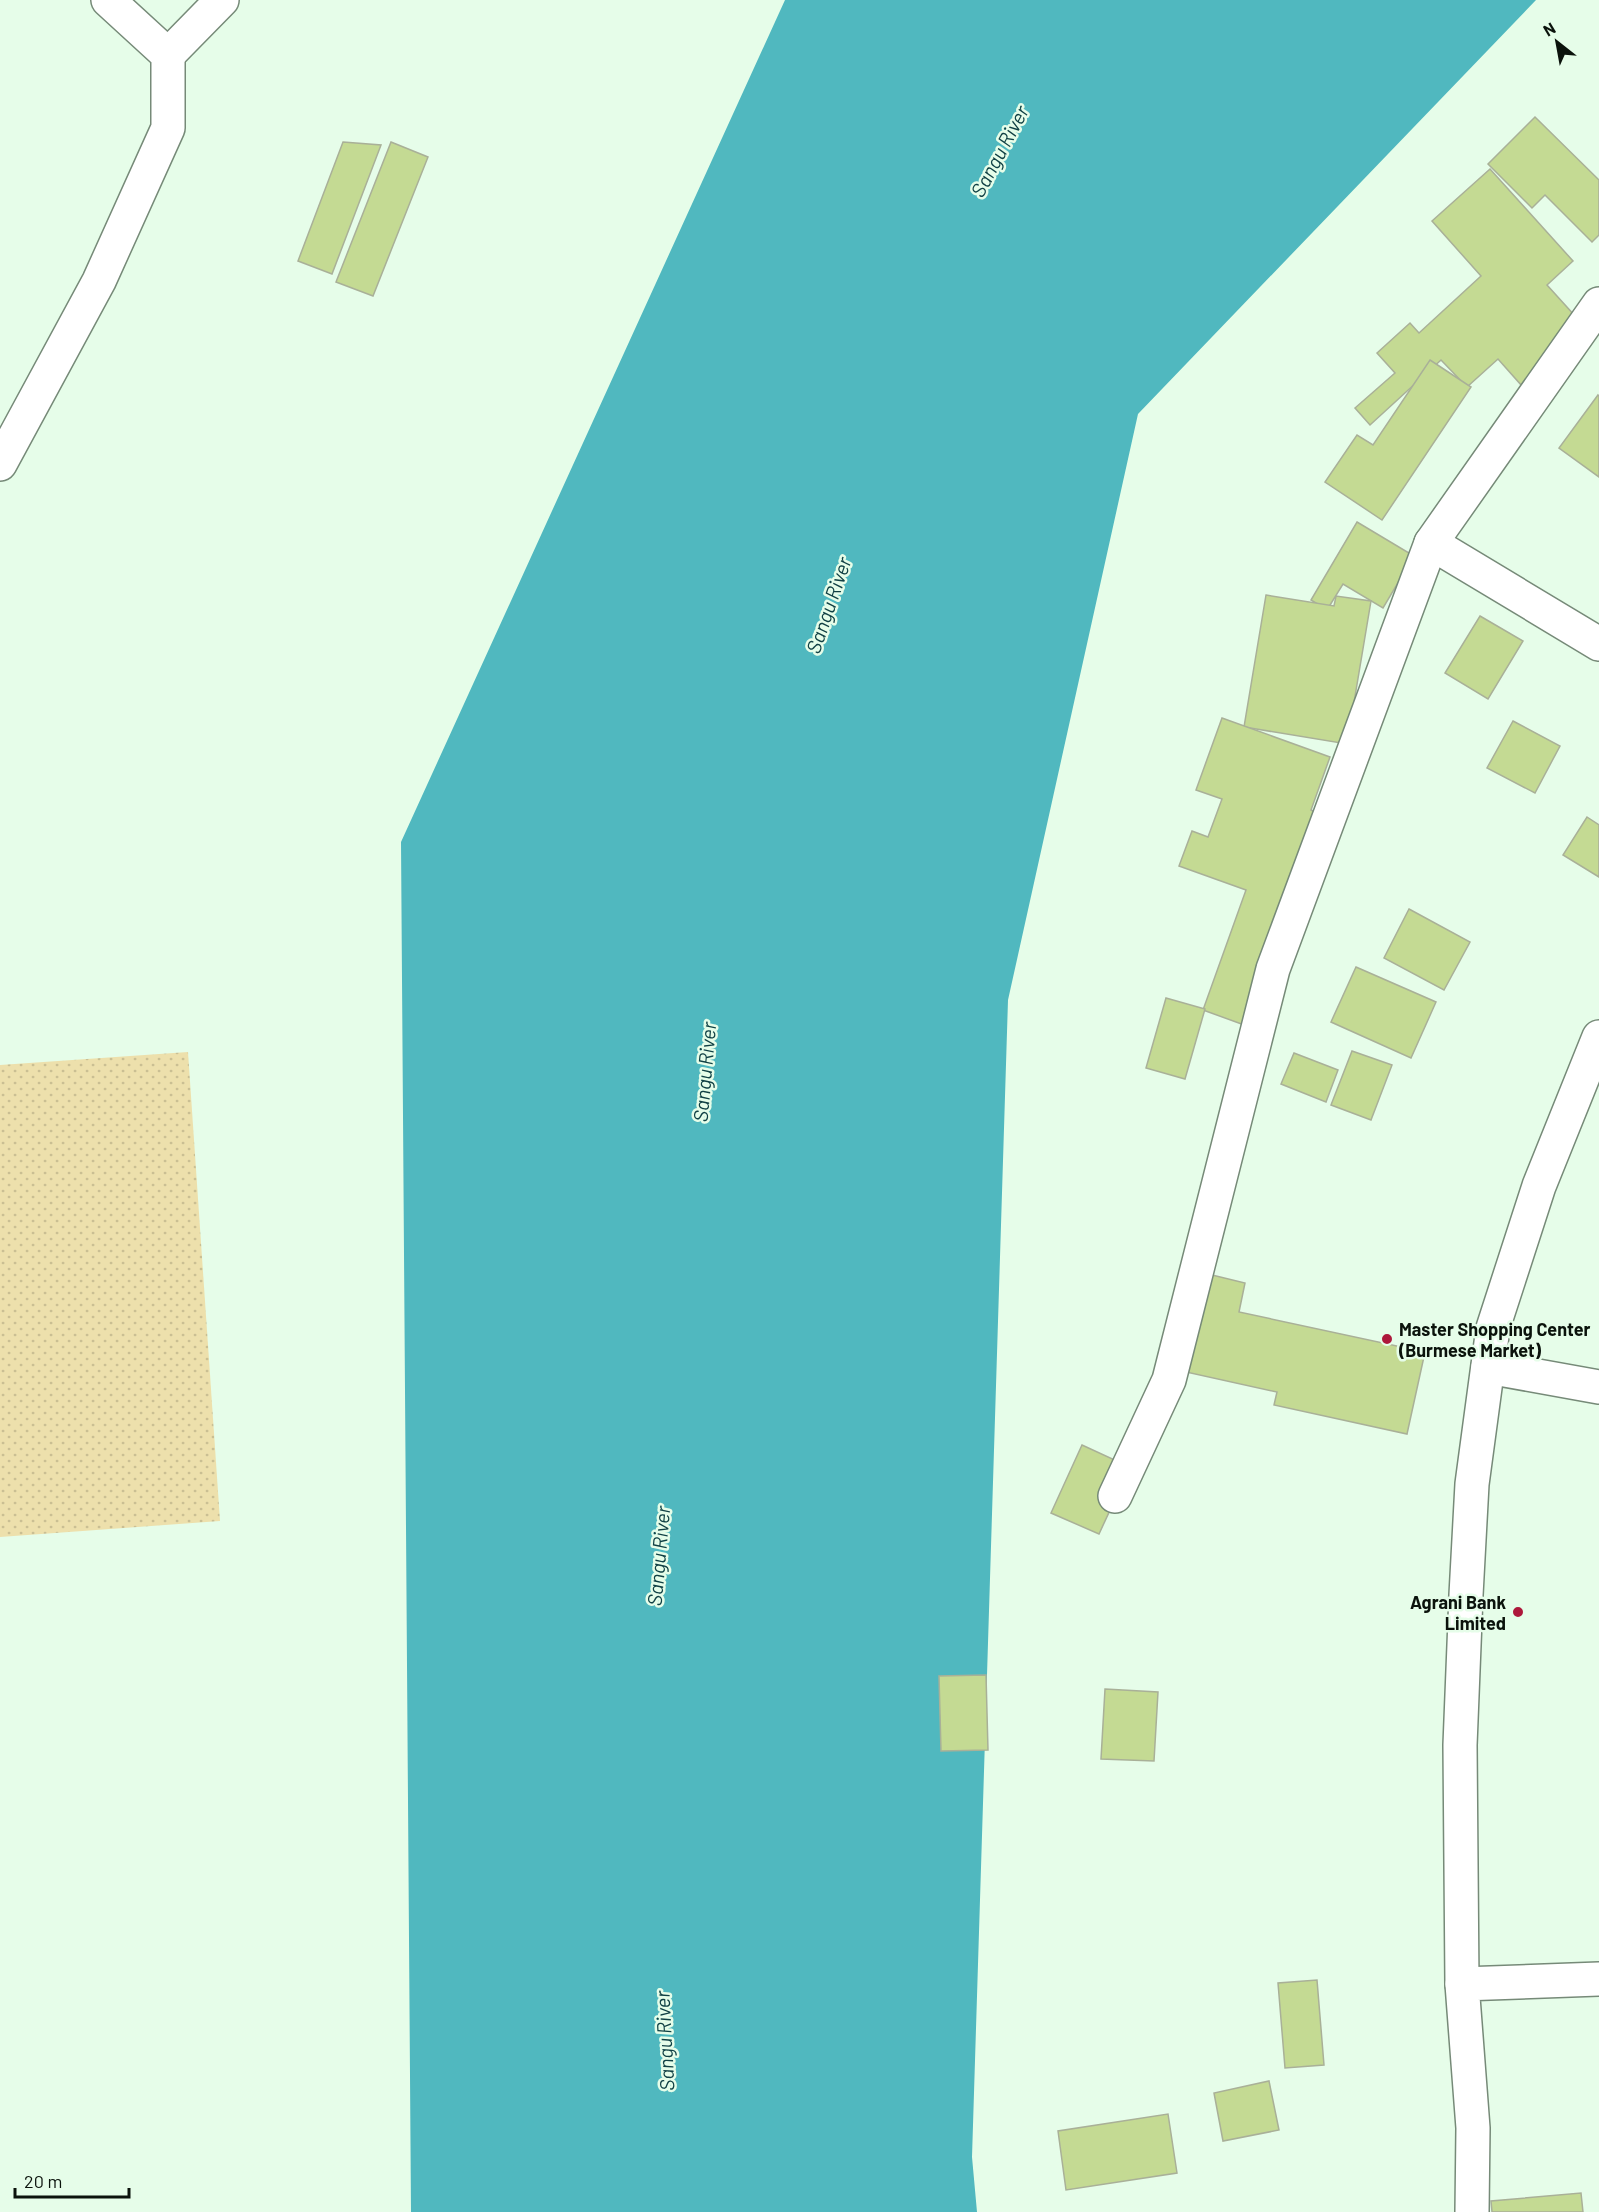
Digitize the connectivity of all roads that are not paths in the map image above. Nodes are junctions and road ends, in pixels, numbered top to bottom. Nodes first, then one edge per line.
1 (108, 0) edge
2 (222, 0) edge
3 (168, 55) junction
4 (1599, 304) edge
5 (0, 464) edge
6 (1431, 543) junction
7 (1599, 645) edge
8 (1599, 1037) edge
9 (1488, 1367) junction
10 (1599, 1387) edge
11 (1115, 1496) dead end
12 (1599, 1979) edge
13 (1461, 1984) junction
14 (1472, 2212) edge

1 - 3 street
2 - 3 street
3 - 5 street
4 - 6 street
6 - 7 street
6 - 11 street
8 - 9 street
9 - 10 street
9 - 13 street
12 - 13 street
13 - 14 street

